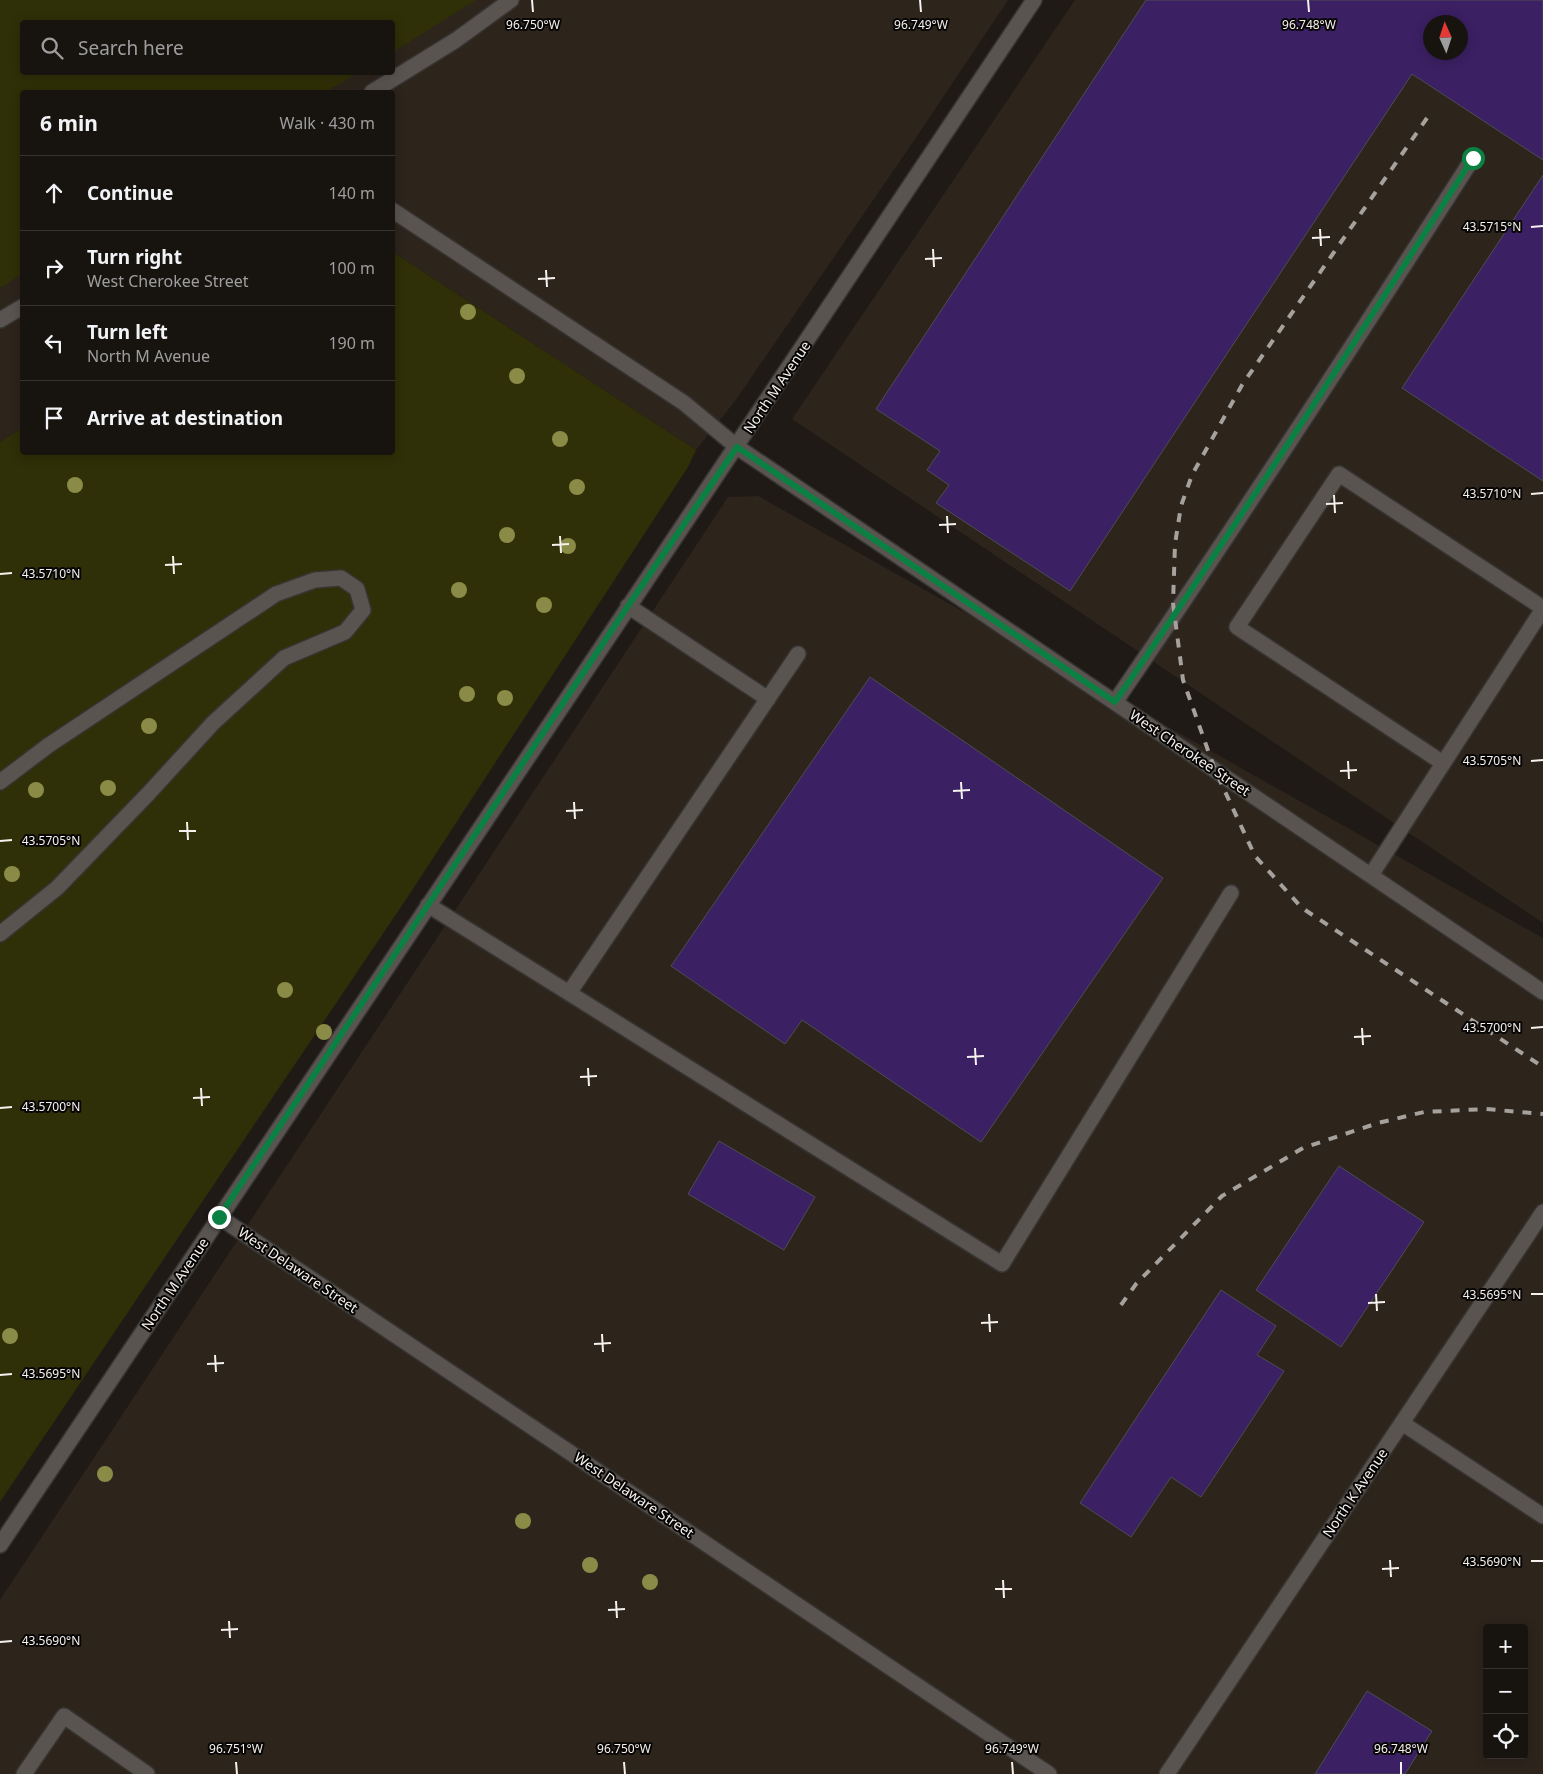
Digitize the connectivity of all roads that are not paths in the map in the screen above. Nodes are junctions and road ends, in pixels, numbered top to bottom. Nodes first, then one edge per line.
1 (511, 0) edge
2 (1034, 0) edge
3 (375, 90) edge
4 (1473, 158) dead end
5 (395, 212) edge
6 (20, 308) edge
7 (0, 320) edge
8 (737, 447) junction
9 (628, 606) junction
10 (1543, 609) edge
11 (798, 654) dead end
12 (768, 699) junction
13 (1115, 702) junction
14 (1443, 763) junction
15 (0, 782) edge
16 (1371, 875) junction
17 (1230, 893) dead end
18 (428, 905) junction
19 (0, 934) edge
20 (1543, 992) edge
21 (568, 993) junction
22 (1543, 1212) edge
23 (219, 1217) junction
24 (1402, 1423) junction
25 (1543, 1516) edge
26 (0, 1545) edge
27 (24, 1774) edge
28 (147, 1774) edge
29 (1049, 1774) edge
30 (1167, 1774) edge

1 - 3 street
2 - 8 street, North M Avenue
4 - 13 street
5 - 8 street, West Cherokee Street
6 - 7 street
8 - 9 street, North M Avenue
8 - 13 street, West Cherokee Street
9 - 12 street
9 - 18 street, North M Avenue
10 - 14 street
10 - 14 street
11 - 12 street
12 - 21 street
13 - 16 street, West Cherokee Street
14 - 16 street
15 - 19 street
16 - 20 street, West Cherokee Street
17 - 21 street
18 - 21 street
18 - 23 street, North M Avenue
22 - 24 street, North K Avenue
23 - 26 street, North M Avenue
23 - 29 street, West Delaware Street
24 - 25 street
24 - 30 street, North K Avenue
27 - 28 street

